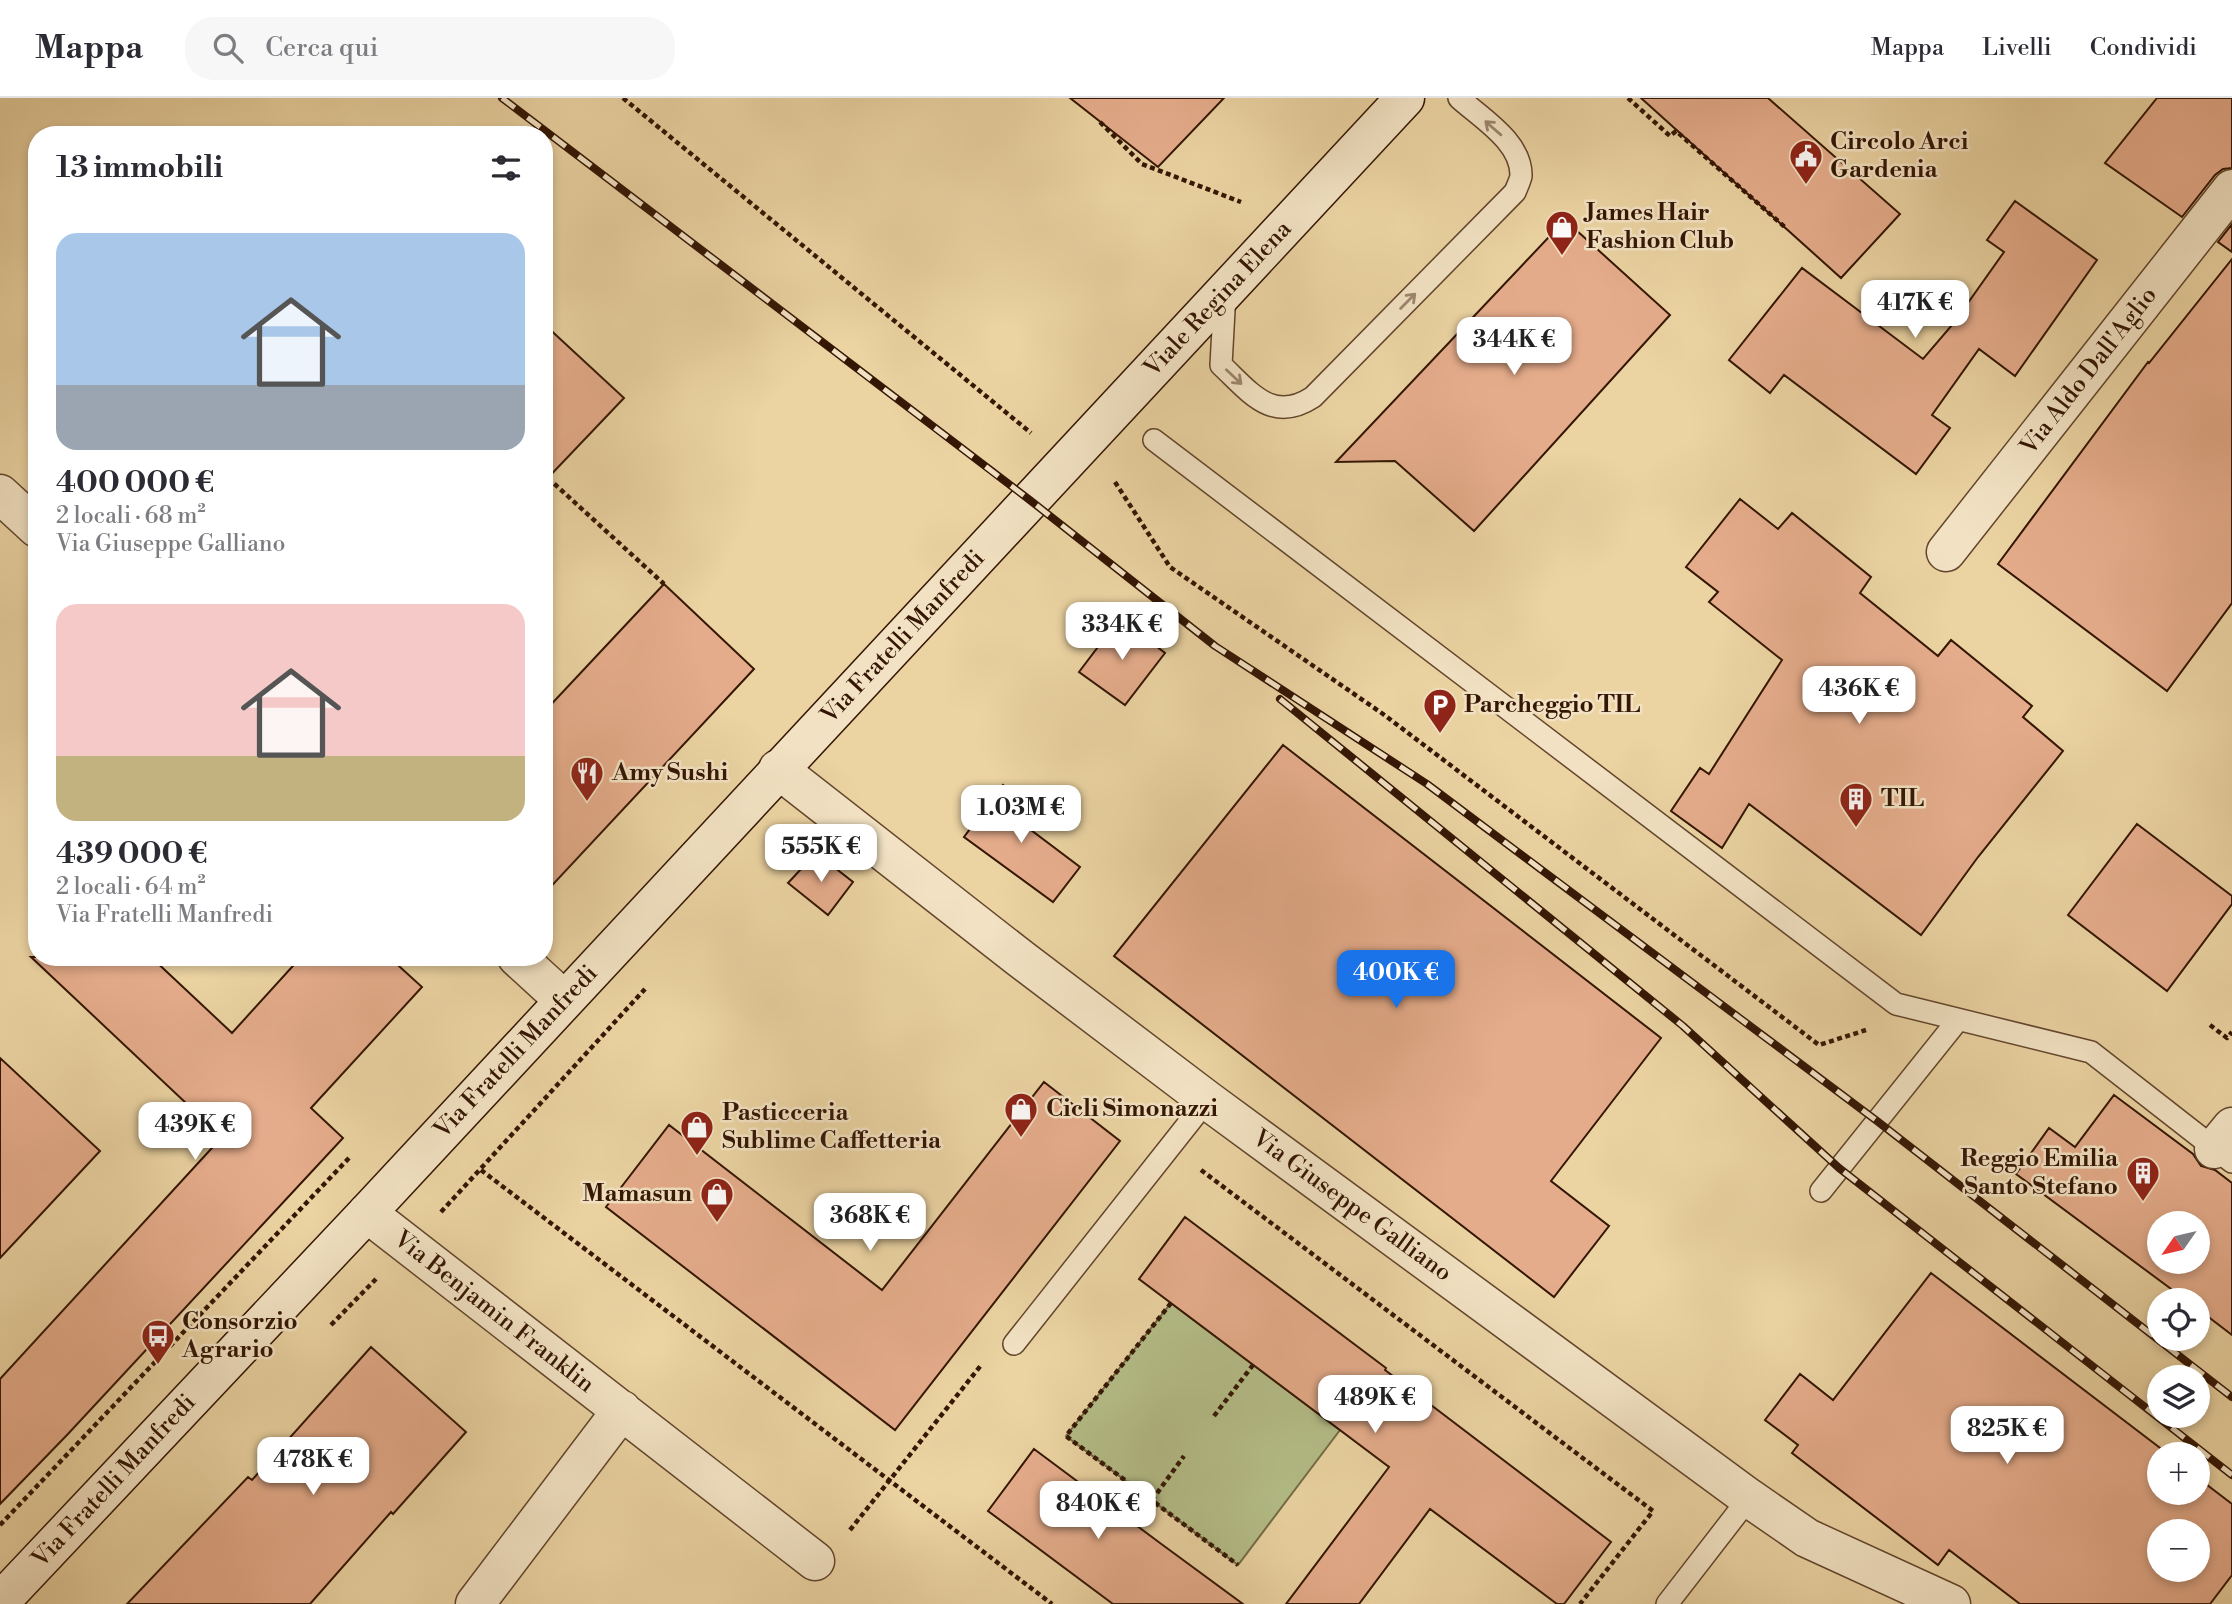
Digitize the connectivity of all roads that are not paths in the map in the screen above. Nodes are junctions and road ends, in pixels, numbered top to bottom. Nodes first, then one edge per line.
1 (1405, 98) edge
2 (1459, 98) edge
3 (2232, 189) edge
4 (1225, 290) junction
5 (1154, 440) dead end
6 (0, 495) edge
7 (1031, 501) joint
8 (28, 520) edge
9 (1946, 552) dead end
10 (778, 769) junction
11 (527, 966) edge
12 (564, 1000) junction
13 (1958, 1020) junction
14 (1208, 1100) junction
15 (2226, 1146) edge
16 (1821, 1191) dead end
17 (366, 1213) junction
18 (1014, 1344) road end
19 (622, 1410) junction
20 (1749, 1498) junction
21 (815, 1561) road end
22 (0, 1602) edge
23 (475, 1604) edge
24 (1667, 1604) edge
25 (1951, 1604) edge

1 - 4 street, Viale Regina Elena
4 -> 2 lane
3 - 9 street, Via Aldo Dall'Aglio
4 - 7 street, Viale Regina Elena
5 - 13 lane
6 - 8 street
7 - 10 street, Via Fratelli Manfredi
10 - 12 street, Via Fratelli Manfredi
10 - 14 street, Via Giuseppe Galliano
11 - 12 street
12 - 17 street, Via Fratelli Manfredi
13 - 15 lane
13 - 16 lane
14 - 18 lane
14 - 20 street, Via Giuseppe Galliano
17 - 19 street, Via Benjamin Franklin
17 - 22 street, Via Fratelli Manfredi
19 - 21 street, Via Benjamin Franklin
19 - 23 street
20 - 24 lane
20 - 25 street, Via Giuseppe Galliano

